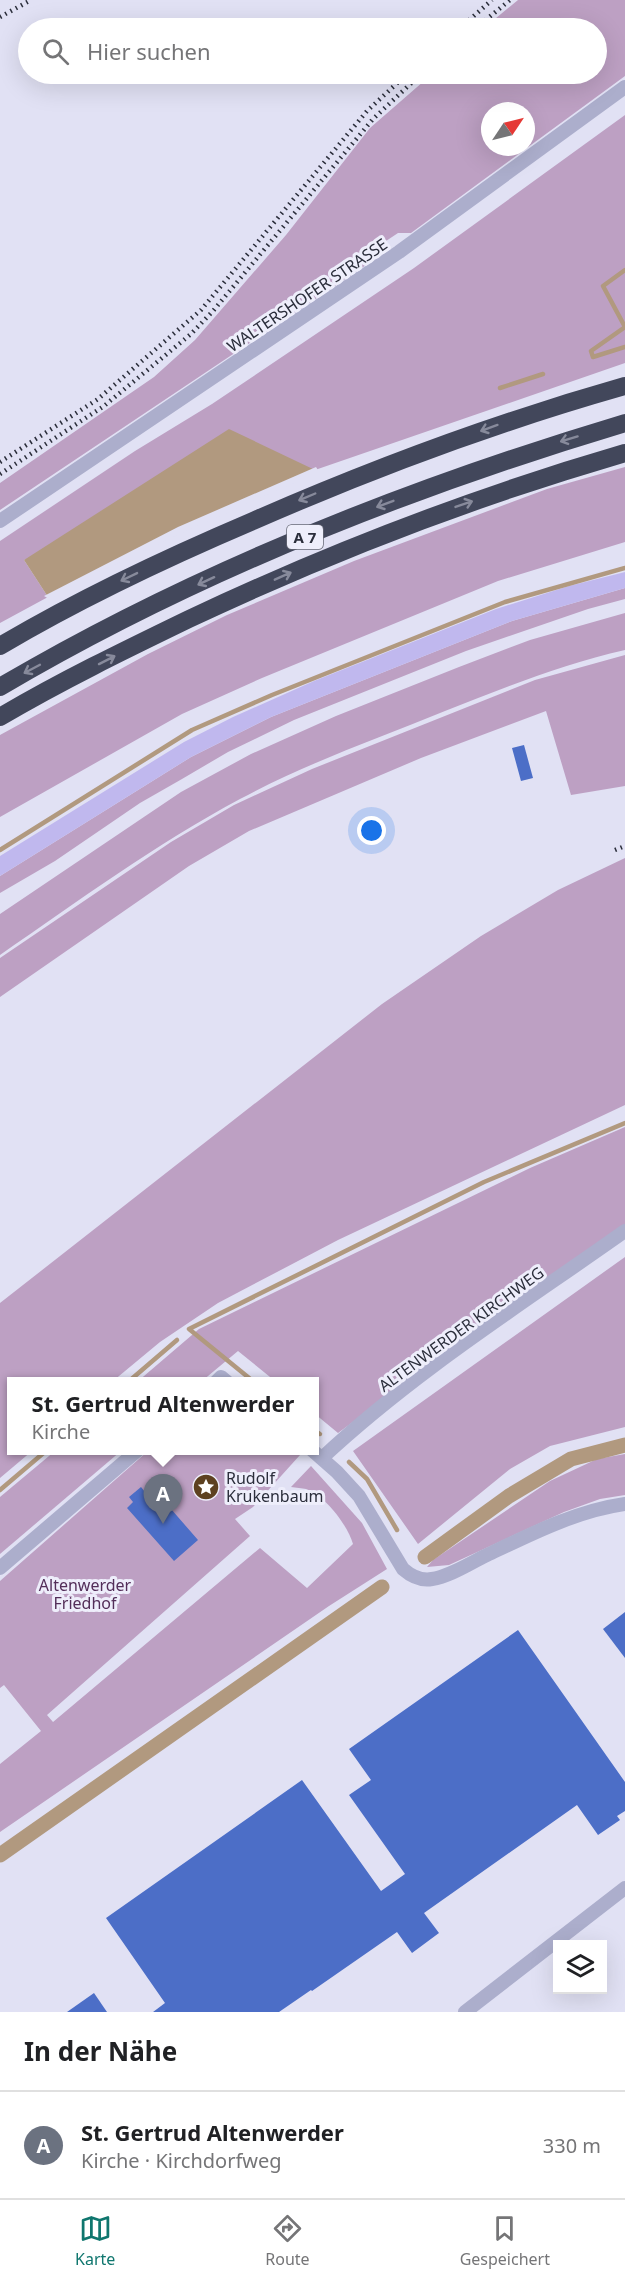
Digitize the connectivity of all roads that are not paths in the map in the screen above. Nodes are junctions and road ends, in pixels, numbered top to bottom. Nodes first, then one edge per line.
1 (625, 87) edge
2 (625, 386) edge
3 (625, 423) edge
4 (625, 453) edge
5 (0, 521) edge
6 (0, 646) edge
7 (0, 687) edge
8 (0, 717) edge
9 (625, 1231) edge
10 (319, 1453) edge
11 (132, 1455) edge
12 (318, 1455) edge
13 (625, 1504) edge
14 (0, 1568) edge
15 (625, 1888) edge
16 (465, 2012) edge

1 - 5 street, WALTERSHOFER STRASSE
2 -> 6 highway, A 7
3 -> 7 highway, A 7
8 -> 4 highway, A 7
9 - 10 street, ALTENWERDER KIRCHWEG
11 - 14 street
12 - 13 street
15 - 16 street

